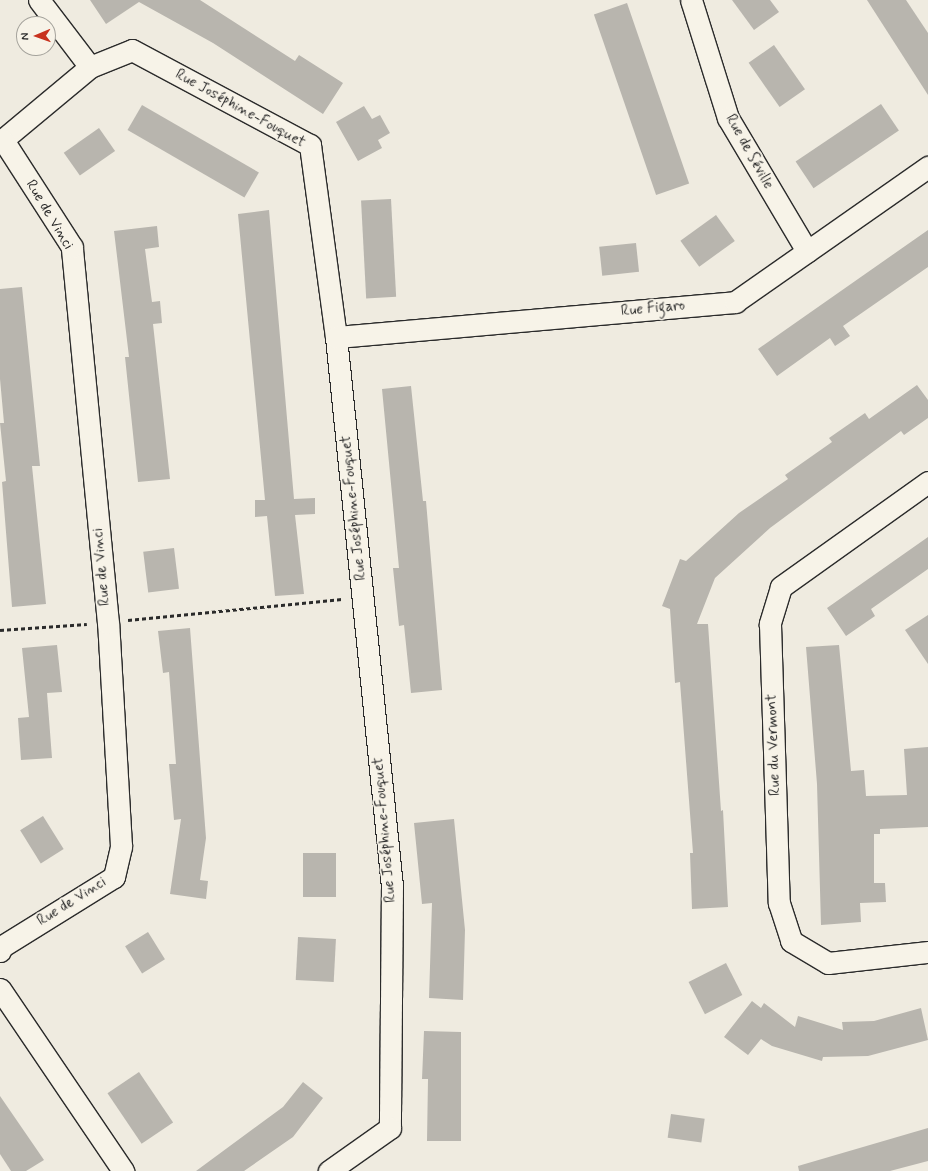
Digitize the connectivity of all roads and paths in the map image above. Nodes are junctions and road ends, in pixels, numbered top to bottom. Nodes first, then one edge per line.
1 (39, 0) edge
2 (691, 0) edge
3 (90, 67) junction
4 (2, 141) edge
5 (928, 167) edge
6 (807, 251) junction
7 (336, 337) junction
8 (928, 482) edge
9 (363, 597) junction
10 (108, 622) junction
11 (0, 630) edge
12 (0, 951) edge
13 (928, 952) edge
14 (0, 989) edge
15 (123, 1171) edge
16 (329, 1171) edge

1 - 3 street
2 - 6 street, Rue de Séville
3 - 4 street
3 - 7 street, Rue Joséphine-Fouquet
4 - 10 street, Rue de Vinci
5 - 6 street, Rue Figaro
6 - 7 street, Rue Figaro
7 - 9 street, Rue Joséphine-Fouquet
8 - 13 street, Rue du Vermont
9 - 10 path
9 - 16 street, Rue Joséphine-Fouquet
10 - 11 path
10 - 12 street, Rue de Vinci
14 - 15 street

